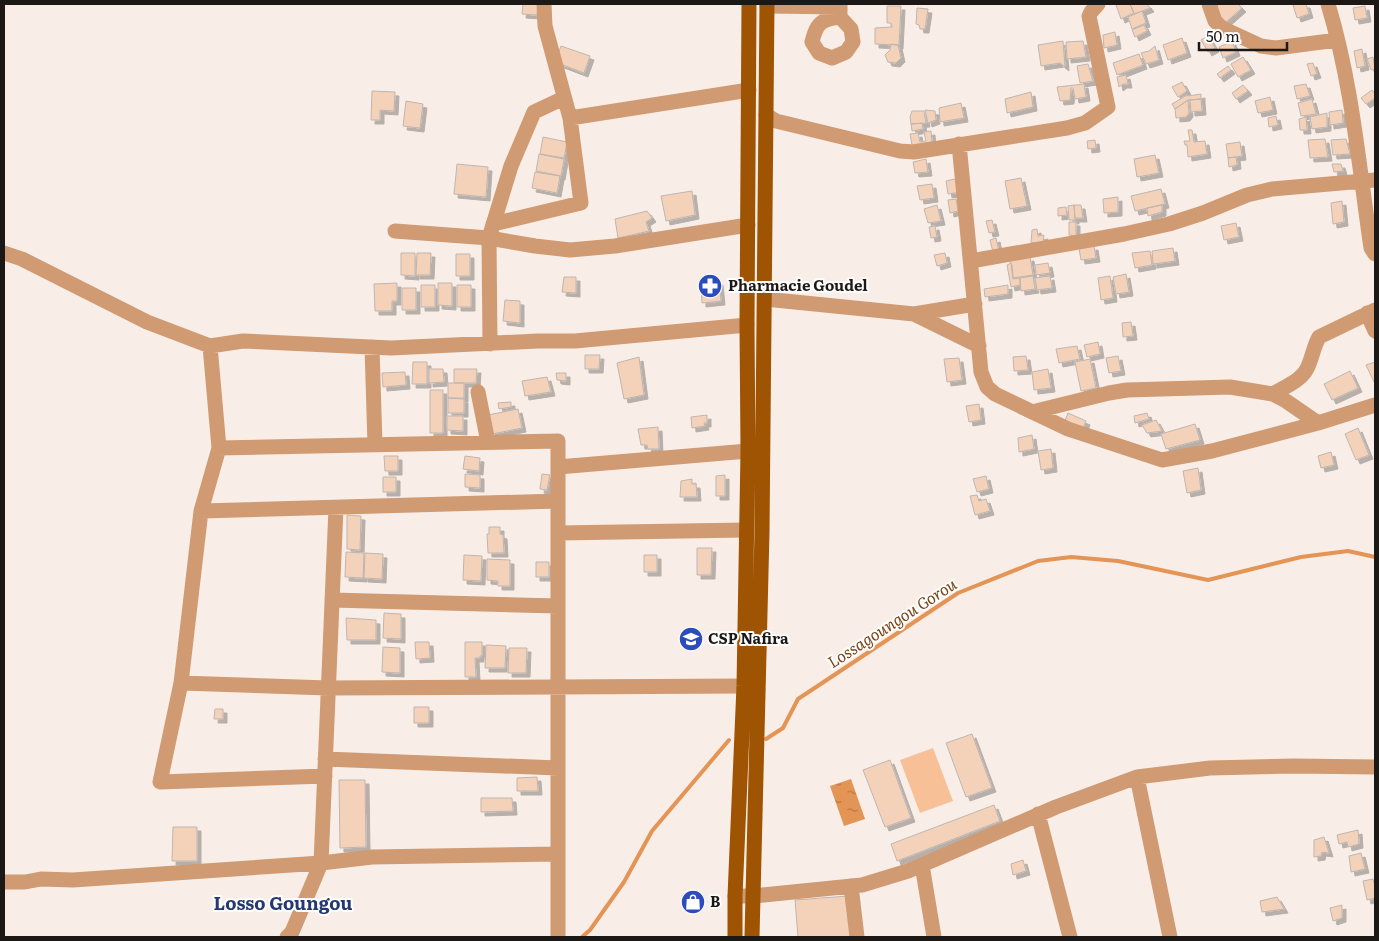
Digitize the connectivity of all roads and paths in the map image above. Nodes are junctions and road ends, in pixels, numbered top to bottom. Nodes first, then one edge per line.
1 (544, 4) edge
2 (749, 4) edge
3 (1098, 4) edge
4 (1208, 4) edge
5 (1328, 4) edge
6 (767, 5) edge
7 (840, 9) edge
8 (1337, 40) junction
9 (748, 90) junction
10 (564, 98) junction
11 (766, 115) junction
12 (570, 118) junction
13 (959, 144) junction
14 (1368, 181) edge
15 (748, 225) junction
16 (491, 231) junction
17 (395, 232) dead end
18 (4, 253) edge
19 (1375, 254) edge
20 (971, 260) junction
21 (765, 300) junction
22 (975, 304) junction
23 (1371, 312) edge
24 (914, 314) junction
25 (747, 324) junction
26 (1375, 331) edge
27 (490, 344) junction
28 (210, 346) junction
29 (979, 346) junction
30 (372, 348) junction
31 (478, 392) dead end
32 (1272, 394) junction
33 (1375, 405) edge
34 (1032, 412) junction
35 (1318, 423) junction
36 (488, 442) junction
37 (375, 445) junction
38 (219, 448) junction
39 (748, 451) junction
40 (558, 467) junction
41 (558, 501) junction
42 (336, 508) junction
43 (201, 512) junction
44 (746, 530) junction
45 (558, 533) junction
46 (332, 600) junction
47 (558, 606) junction
48 (181, 683) junction
49 (744, 686) junction
50 (328, 688) junction
51 (558, 688) junction
52 (325, 759) junction
53 (1375, 767) edge
54 (558, 768) junction
55 (325, 776) junction
56 (1137, 777) junction
57 (1038, 814) junction
58 (558, 854) junction
59 (321, 863) junction
60 (922, 865) junction
61 (4, 882) edge
62 (851, 886) junction
63 (735, 896) junction
64 (753, 896) junction
65 (286, 937) edge
66 (558, 937) edge
67 (734, 937) edge
68 (752, 937) edge
69 (858, 937) edge
70 (934, 937) edge
71 (1070, 937) edge
72 (1170, 937) edge

1 - 10 street
2 - 9 main road
3 - 13 street
4 - 8 street
5 - 8 street
6 - 7 street
6 - 11 main road
8 - 14 street
9 - 12 street
9 - 15 main road
10 - 12 street
10 - 16 street
11 - 13 street
11 - 21 main road
12 - 16 street
13 - 20 street
14 - 19 street
14 - 20 street
15 - 16 street
15 - 25 main road
16 - 17 street
16 - 27 street
18 - 28 street
20 - 22 street
21 - 24 street
21 - 64 main road
22 - 24 street
22 - 29 street
23 - 26 street
23 - 32 street
24 - 29 street
25 - 27 street
25 - 39 main road
27 - 30 street
28 - 30 street
28 - 38 street
29 - 34 street
30 - 37 street
31 - 36 street
32 - 34 street
32 - 35 street
33 - 35 street
34 - 35 street
36 - 37 street
36 - 40 street
37 - 38 street
38 - 43 street
39 - 40 street
39 - 44 main road
40 - 41 street
41 - 42 street
41 - 45 street
42 - 43 street
42 - 46 street
43 - 48 street
44 - 45 street
44 - 49 main road
45 - 47 street
46 - 47 street
46 - 50 street
47 - 51 street
48 - 50 street
48 - 55 street
49 - 51 street
49 - 63 main road
50 - 51 street
50 - 52 street
51 - 54 street
52 - 54 street
52 - 55 street
53 - 56 street
54 - 58 street
55 - 59 street
56 - 57 street
56 - 72 street
57 - 60 street
57 - 71 street
58 - 59 street
58 - 66 street
59 - 61 street
59 - 65 street
60 - 62 street
60 - 70 street
62 - 64 street
62 - 69 street
63 - 64 street
63 - 67 main road
64 - 68 main road

